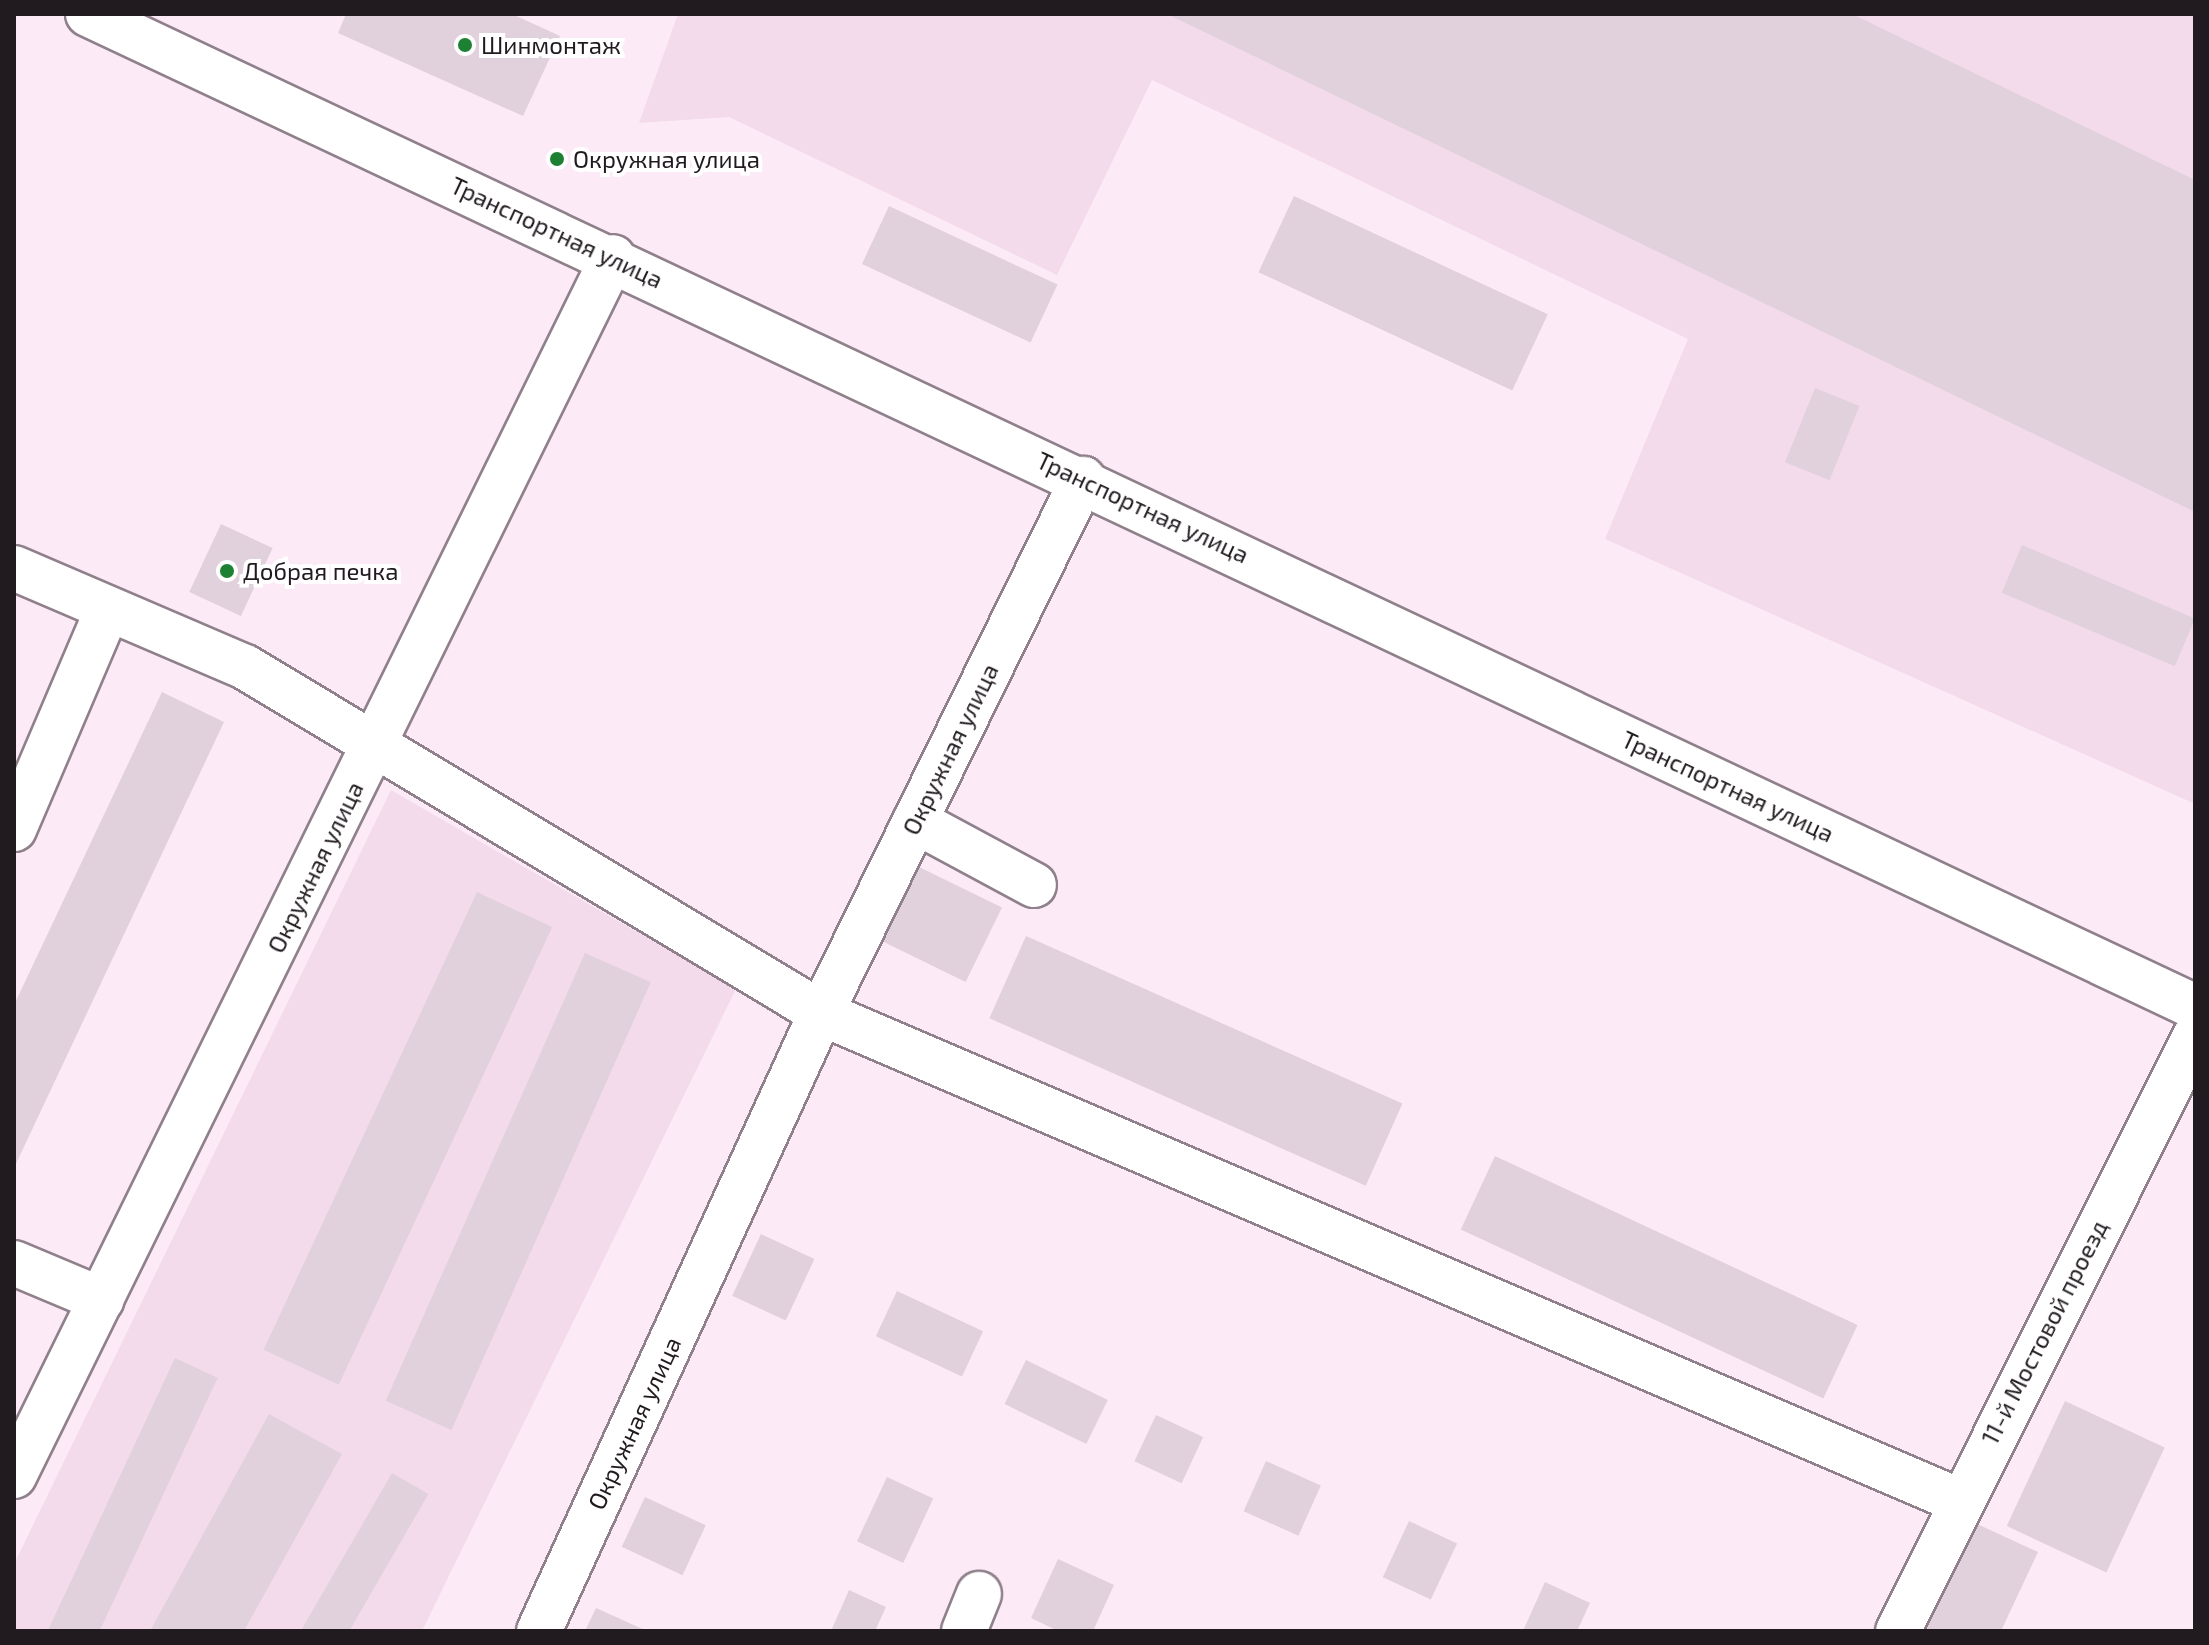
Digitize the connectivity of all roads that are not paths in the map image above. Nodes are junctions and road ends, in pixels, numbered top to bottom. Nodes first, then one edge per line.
1 (88, 14) edge
2 (613, 257) junction
3 (1083, 479) junction
4 (14, 568) edge
5 (107, 611) junction
6 (377, 741) junction
7 (915, 821) junction
8 (14, 829) edge
9 (1034, 885) dead end
10 (2195, 1007) edge
11 (821, 1013) junction
12 (2195, 1036) edge
13 (14, 1263) edge
14 (102, 1300) junction
15 (14, 1476) edge
16 (1957, 1500) junction
17 (539, 1631) edge
18 (1898, 1631) edge

1 - 2 street, Транспортная улица
2 - 3 street, Транспортная улица
2 - 6 street, Окружная улица
3 - 7 street, Окружная улица
3 - 10 street, Транспортная улица
4 - 5 street
5 - 6 street
5 - 8 street
6 - 11 street
6 - 14 street, Окружная улица
7 - 9 street
7 - 11 street, Окружная улица
11 - 16 street
11 - 17 street, Окружная улица
12 - 16 street, 11-й Мостовой проезд
13 - 14 street
14 - 15 street, Окружная улица
16 - 18 street, 11-й Мостовой проезд

